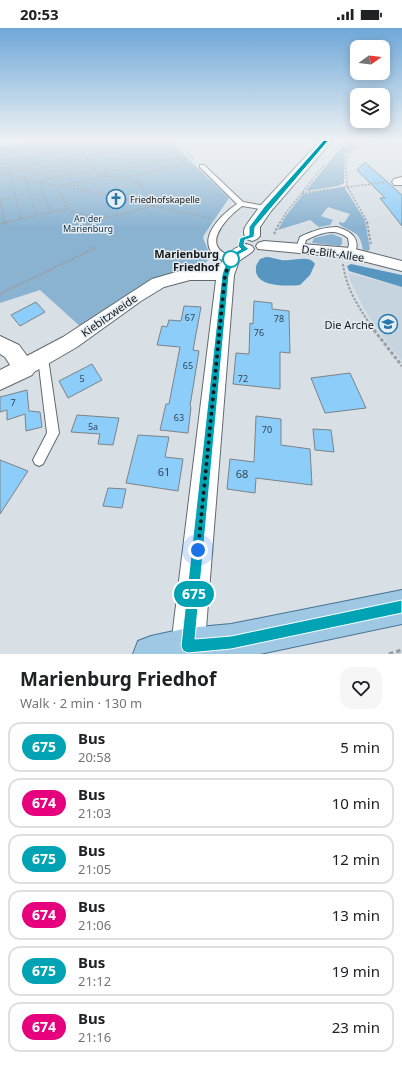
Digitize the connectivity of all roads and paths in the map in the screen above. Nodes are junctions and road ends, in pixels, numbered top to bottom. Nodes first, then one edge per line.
1 (27, 170) edge
2 (60, 170) edge
3 (93, 170) edge
4 (94, 170) edge
5 (116, 170) edge
6 (156, 170) edge
7 (206, 170) edge
8 (300, 170) edge
9 (346, 170) edge
10 (0, 173) edge
11 (6, 174) junction
12 (97, 174) junction
13 (10, 175) junction
14 (98, 177) junction
15 (21, 178) junction
16 (119, 178) junction
17 (26, 179) junction
18 (36, 181) junction
19 (401, 181) edge
20 (40, 182) junction
21 (61, 185) junction
22 (58, 186) junction
23 (346, 186) junction
24 (106, 195) dead end
25 (15, 197) junction
26 (0, 199) edge
27 (126, 200) dead end
28 (241, 204) junction
29 (154, 206) junction
30 (266, 208) junction
31 (67, 209) junction
32 (51, 213) junction
33 (36, 216) junction
34 (91, 218) junction
35 (21, 219) junction
36 (222, 220) junction
37 (5, 222) junction
38 (0, 224) edge
39 (88, 230) dead end
40 (95, 248) dead end
41 (300, 248) junction
42 (249, 252) junction
43 (347, 256) junction
44 (372, 259) junction
45 (402, 266) edge
46 (0, 294) edge
47 (0, 344) edge
48 (43, 358) junction
49 (402, 366) edge
50 (25, 369) junction
51 (0, 382) edge
52 (39, 460) dead end
53 (402, 607) edge
54 (187, 650) edge
55 (402, 650) edge
56 (151, 654) edge
57 (389, 654) edge

1 - 11 path
2 - 15 path
3 - 18 path
4 - 12 path
5 - 12 path
6 - 16 path
7 - 28 lane
8 - 30 street
9 - 23 path
10 - 11 path
11 - 13 path
12 - 14 path
13 - 15 path
13 - 25 path
14 - 16 path
14 - 21 path
15 - 17 path
16 - 29 path
17 - 18 path
17 - 33 path
18 - 20 path
19 - 23 path
20 - 22 path
20 - 32 path
21 - 22 path
21 - 24 path
22 - 31 path
23 - 42 path
23 - 44 path
25 - 26 path
25 - 35 path
26 - 37 path
27 - 29 path
28 - 30 lane
28 - 36 lane
29 - 34 path
29 - 36 path
30 - 42 street
31 - 32 path
31 - 34 path
32 - 33 path
33 - 35 path
34 - 39 path
35 - 37 path
36 - 42 lane
37 - 38 path
40 - 46 path
41 - 42 street, De-Bilt-Allee
41 - 43 street, De-Bilt-Allee
41 - 43 lane
42 - 48 street, Kiebitzweide
42 - 54 street
43 - 44 street, De-Bilt-Allee
43 - 49 path
44 - 45 street, De-Bilt-Allee
47 - 50 street
48 - 50 street, Kiebitzweide
48 - 52 lane
50 - 51 street, Kiebitzweide
53 - 54 main road
54 - 56 main road
55 - 57 path

